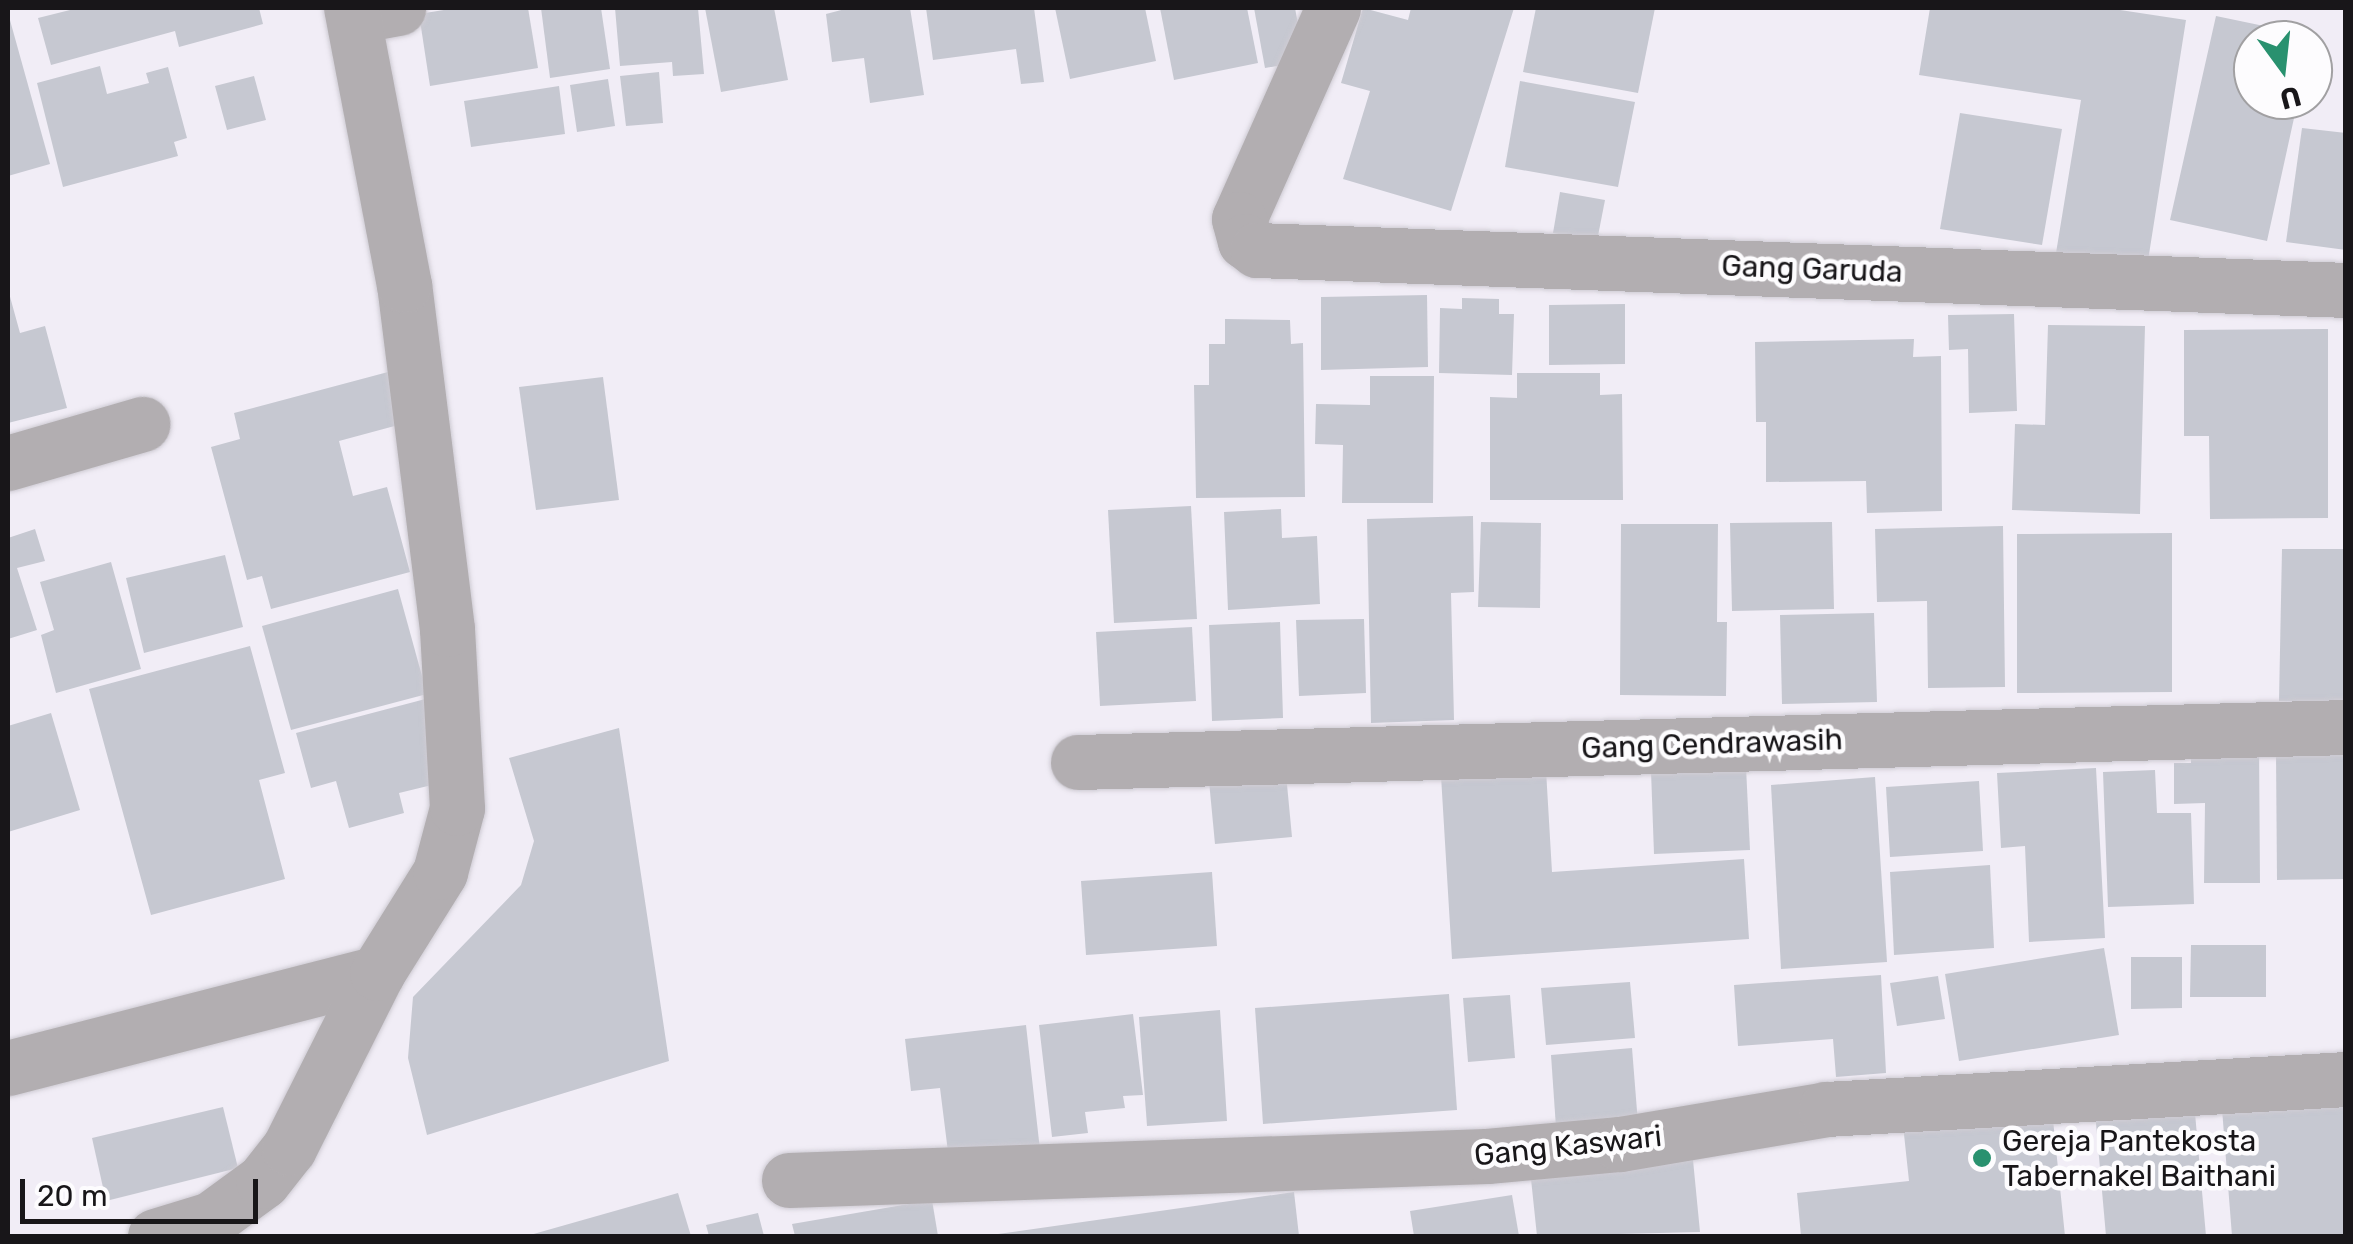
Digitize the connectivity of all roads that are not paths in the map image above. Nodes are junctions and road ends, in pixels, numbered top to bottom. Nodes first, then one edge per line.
1 (1332, 8) edge
2 (368, 10) edge
3 (2346, 290) edge
4 (142, 424) dead end
5 (8, 463) edge
6 (2346, 727) edge
7 (1078, 762) dead end
8 (377, 973) junction
9 (8, 1068) edge
10 (2346, 1079) edge
11 (789, 1180) dead end
12 (155, 1236) edge

1 - 3 street, Gang Garuda
2 - 8 street
4 - 5 street
6 - 7 street, Gang Cendrawasih
8 - 9 street
8 - 12 street
10 - 11 street, Gang Kaswari

